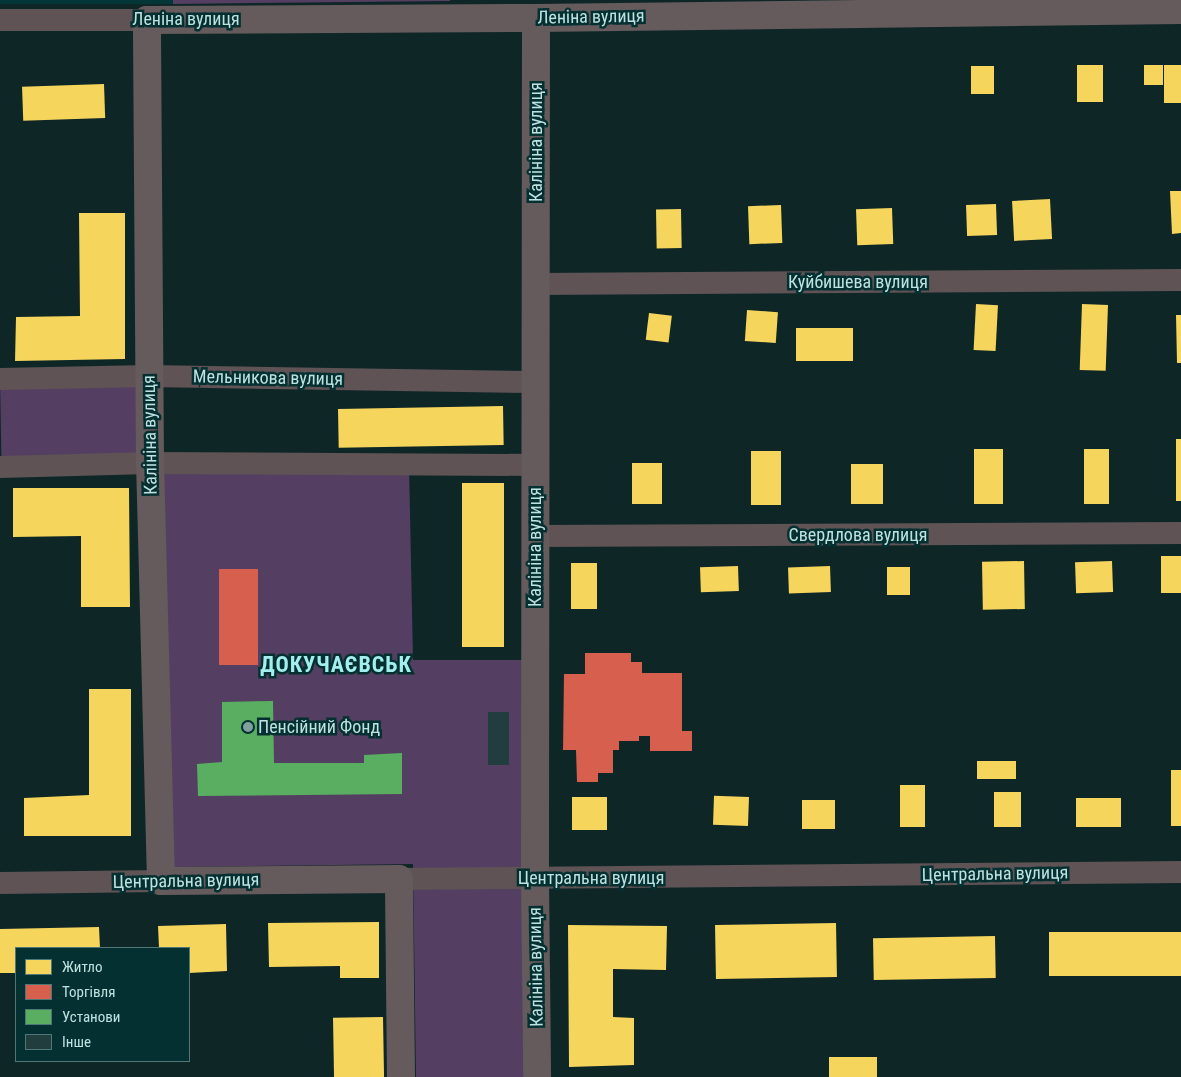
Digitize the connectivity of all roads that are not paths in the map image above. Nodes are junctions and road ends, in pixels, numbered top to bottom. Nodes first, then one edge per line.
1 (1181, 10) edge
2 (536, 18) junction
3 (0, 20) edge
4 (147, 20) junction
5 (1181, 280) edge
6 (536, 284) junction
7 (149, 376) junction
8 (0, 379) edge
9 (536, 382) junction
10 (150, 463) junction
11 (535, 465) junction
12 (0, 467) edge
13 (1181, 533) edge
14 (535, 536) junction
15 (1181, 872) edge
16 (535, 878) junction
17 (398, 879) junction
18 (161, 881) junction
19 (0, 883) edge
20 (401, 1077) edge
21 (537, 1077) edge

1 - 2 main road, Леніна вулиця
2 - 4 main road, Леніна вулиця
2 - 6 main road, Калініна вулиця
3 - 4 street, Леніна вулиця
4 - 7 main road, Калініна вулиця
5 - 6 street, Куйбишева вулиця
6 - 9 main road, Калініна вулиця
7 - 8 street, Мельникова вулиця
7 - 9 street, Мельникова вулиця
7 - 10 main road, Калініна вулиця
9 - 11 main road, Калініна вулиця
10 - 11 street
10 - 12 street
10 - 18 main road, Калініна вулиця
11 - 14 main road, Калініна вулиця
13 - 14 street, Свердлова вулиця
14 - 16 main road, Калініна вулиця
15 - 16 street, Центральна вулиця
16 - 17 street, Центральна вулиця
16 - 21 main road, Калініна вулиця
17 - 18 main road, Центральна вулиця
17 - 20 main road
18 - 19 street, Центральна вулиця

